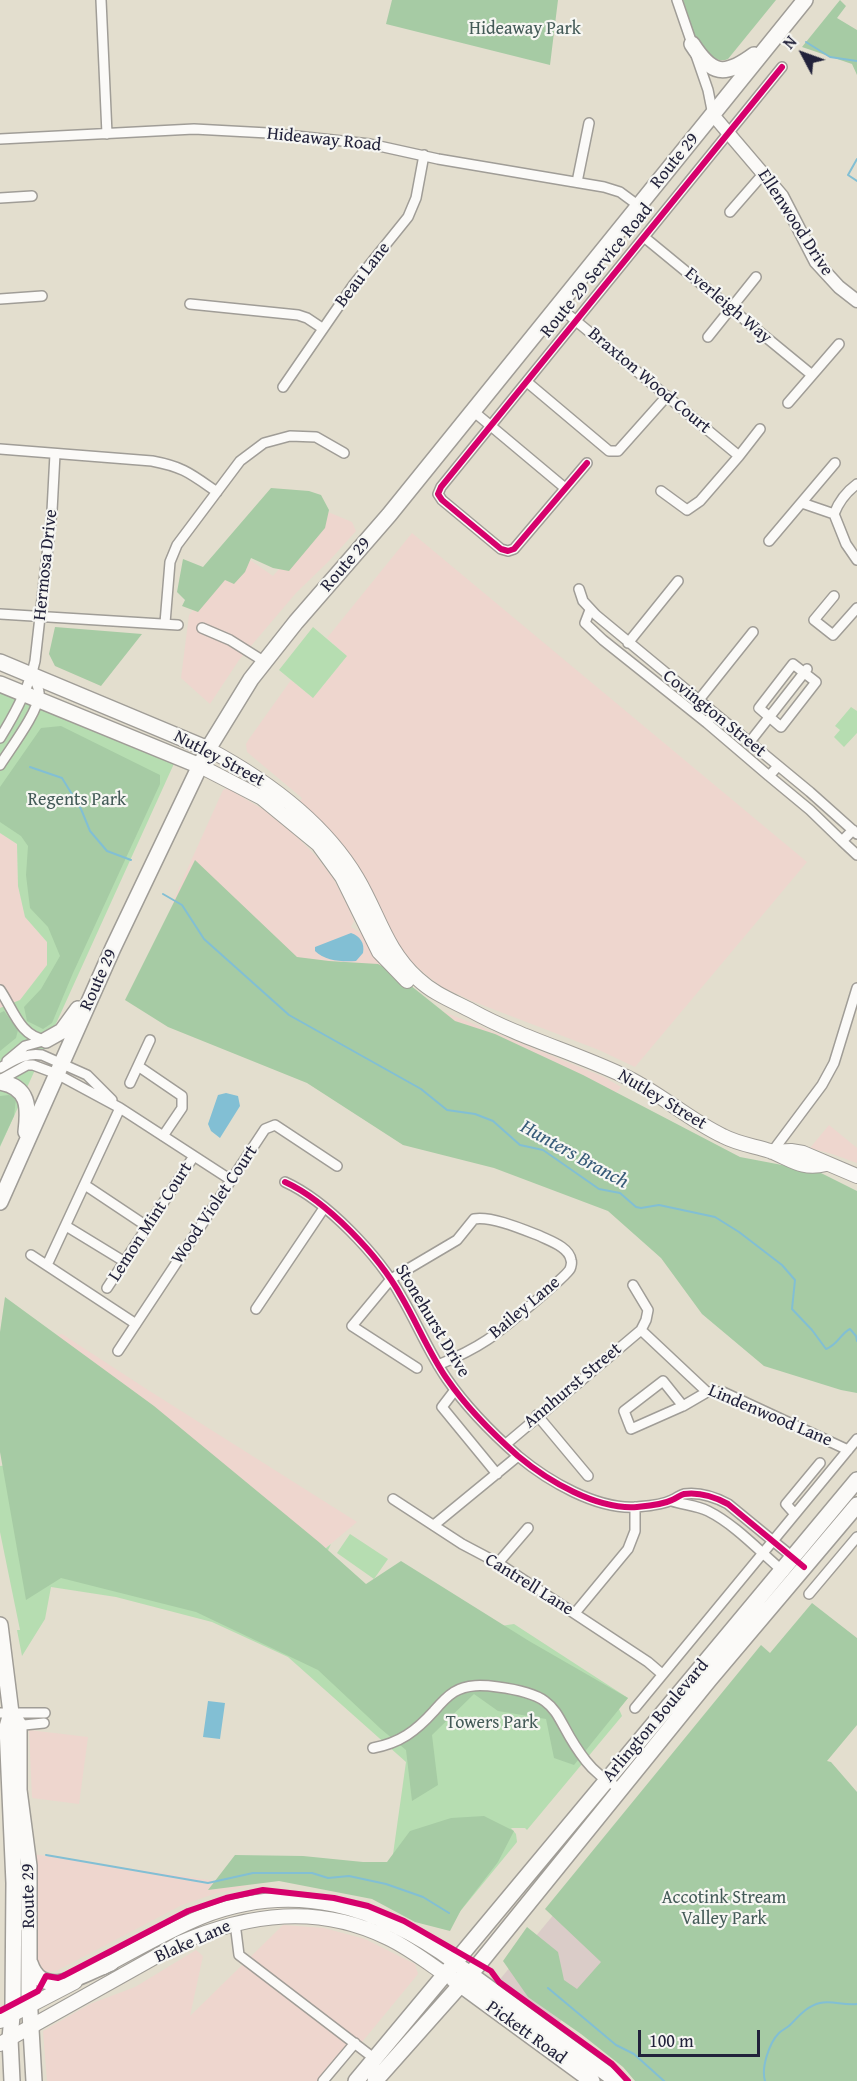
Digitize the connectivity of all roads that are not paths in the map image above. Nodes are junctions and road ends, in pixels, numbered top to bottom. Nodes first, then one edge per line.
1 (101, 0) edge
2 (677, 0) edge
3 (805, 0) edge
4 (773, 40) junction
5 (692, 44) junction
6 (782, 67) dead end
7 (713, 115) junction
8 (589, 123) dead end
9 (107, 134) junction
10 (728, 134) junction
11 (0, 139) edge
12 (424, 155) junction
13 (764, 174) junction
14 (578, 182) junction
15 (32, 196) dead end
16 (0, 198) edge
17 (639, 206) junction
18 (730, 212) dead end
19 (644, 237) junction
20 (756, 277) dead end
21 (42, 296) dead end
22 (0, 299) edge
23 (857, 301) edge
24 (190, 303) dead end
25 (558, 306) junction
26 (731, 307) junction
27 (576, 321) junction
28 (322, 328) junction
29 (708, 337) dead end
30 (839, 344) dead end
31 (812, 375) junction
32 (526, 382) junction
33 (283, 387) dead end
34 (667, 396) junction
35 (788, 403) dead end
36 (473, 411) junction
37 (491, 426) junction
38 (760, 429) dead end
39 (0, 448) edge
40 (344, 453) dead end
41 (55, 454) junction
42 (739, 456) junction
43 (587, 463) dead end
44 (835, 463) dead end
45 (857, 484) edge
46 (565, 488) junction
47 (661, 491) dead end
48 (217, 492) junction
49 (802, 503) junction
50 (834, 514) junction
51 (770, 541) dead end
52 (857, 560) edge
53 (678, 581) dead end
54 (579, 589) dead end
55 (834, 596) dead end
56 (857, 608) edge
57 (590, 610) junction
58 (0, 614) edge
59 (41, 616) junction
60 (165, 623) junction
61 (178, 625) dead end
62 (202, 628) dead end
63 (753, 632) dead end
64 (628, 643) junction
65 (0, 662) edge
66 (265, 662) junction
67 (806, 670) junction
68 (32, 675) junction
69 (0, 684) edge
70 (23, 693) junction
71 (38, 699) junction
72 (698, 700) junction
73 (714, 714) junction
74 (770, 717) junction
75 (707, 723) junction
76 (0, 738) edge
77 (749, 742) junction
78 (208, 749) junction
79 (0, 765) edge
80 (200, 766) junction
81 (778, 766) junction
82 (769, 776) junction
83 (855, 828) edge
84 (842, 841) junction
85 (857, 855) edge
86 (100, 976) junction
87 (857, 987) edge
88 (0, 990) edge
89 (485, 1020) junction
90 (46, 1040) junction
91 (150, 1040) dead end
92 (138, 1066) junction
93 (59, 1069) junction
94 (0, 1074) edge
95 (130, 1083) dead end
96 (120, 1108) junction
97 (163, 1136) junction
98 (25, 1144) junction
99 (772, 1152) junction
100 (194, 1156) junction
101 (337, 1166) dead end
102 (857, 1176) edge
103 (231, 1180) junction
104 (285, 1182) dead end
105 (85, 1185) junction
106 (0, 1202) edge
107 (324, 1208) junction
108 (66, 1226) junction
109 (148, 1227) junction
110 (31, 1255) dead end
111 (125, 1262) junction
112 (47, 1265) junction
113 (391, 1279) junction
114 (633, 1285) dead end
115 (107, 1288) dead end
116 (256, 1309) dead end
117 (136, 1324) junction
118 (641, 1330) junction
119 (118, 1351) dead end
120 (438, 1365) junction
121 (417, 1368) dead end
122 (455, 1390) junction
123 (707, 1392) junction
124 (683, 1406) junction
125 (537, 1415) junction
126 (857, 1439) edge
127 (506, 1444) junction
128 (848, 1450) junction
129 (518, 1456) junction
130 (820, 1463) dead end
131 (497, 1474) junction
132 (588, 1476) dead end
133 (857, 1480) edge
134 (393, 1499) dead end
135 (672, 1500) junction
136 (857, 1505) edge
137 (634, 1508) junction
138 (794, 1513) junction
139 (434, 1525) junction
140 (528, 1528) dead end
141 (857, 1537) edge
142 (772, 1540) junction
143 (761, 1553) junction
144 (798, 1562) junction
145 (498, 1563) junction
146 (787, 1575) junction
147 (809, 1594) dead end
148 (575, 1614) junction
149 (0, 1625) edge
150 (662, 1674) junction
151 (634, 1708) dead end
152 (45, 1713) dead end
153 (7, 1721) edge
154 (44, 1723) dead end
155 (373, 1748) dead end
156 (607, 1780) junction
157 (621, 1790) junction
158 (235, 1923) junction
159 (30, 1962) junction
160 (111, 1963) junction
161 (451, 1969) junction
162 (466, 1980) junction
163 (30, 2005) junction
164 (6, 2018) edge
165 (31, 2027) junction
166 (5, 2041) edge
167 (355, 2043) junction
168 (375, 2059) junction
169 (0, 2060) edge
170 (12, 2081) edge
171 (34, 2081) edge
172 (323, 2081) edge
173 (356, 2081) edge
174 (375, 2081) edge
175 (592, 2081) edge
176 (617, 2081) edge

1 - 9 street
2 - 5 street
3 - 4 main road, Route 29
4 - 5 main road
4 - 7 main road, Route 29
5 - 7 street
6 - 10 street, Route 29 Service Road
7 - 10 street, Ellenwood Drive
7 - 17 main road, Route 29
8 - 14 street
9 - 11 street, Hideaway Road
9 - 12 street, Hideaway Road
10 - 13 street, Ellenwood Drive
10 - 19 street, Route 29 Service Road
12 - 14 street, Hideaway Road
12 - 28 street, Beau Lane
13 - 18 street
13 - 23 street, Ellenwood Drive
14 - 17 street, Hideaway Road
15 - 16 street
17 - 25 main road, Route 29
19 - 26 street, Everleigh Way
19 - 27 street, Route 29 Service Road
20 - 26 street
21 - 22 street
24 - 28 street
25 - 27 street, Braxton Wood Court
25 - 36 main road, Route 29
26 - 29 street
26 - 31 street, Everleigh Way
27 - 32 street, Route 29 Service Road
27 - 34 street, Braxton Wood Court
28 - 33 street, Beau Lane
30 - 31 street
31 - 35 street
32 - 34 street
32 - 37 street, Route 29 Service Road
34 - 42 street, Braxton Wood Court
36 - 37 street
36 - 66 main road, Route 29
37 - 46 street
37 - 46 street, Route 29 Service Road
38 - 42 street
39 - 41 street
40 - 48 street
41 - 48 street
41 - 59 street, Hermosa Drive
42 - 47 street
43 - 46 street
44 - 49 street
45 - 50 street
48 - 60 street
49 - 50 street
49 - 51 street
50 - 52 street
53 - 64 street
54 - 57 street, Covington Street
55 - 56 street
57 - 64 street, Covington Street
57 - 75 street
58 - 59 street
59 - 60 street
59 - 68 street, Hermosa Drive
60 - 61 street
62 - 66 street
63 - 72 street
64 - 72 street, Covington Street
65 - 68 main road, Nutley Street
66 - 78 main road, Route 29
67 - 74 street
67 - 74 street
67 - 74 street
68 - 70 street, Hermosa Drive
68 - 71 street, Hermosa Drive
68 - 78 main road, Nutley Street
69 - 70 main road, Nutley Street
70 - 71 main road, Nutley Street
70 - 76 street, Hermosa Drive
71 - 79 street
71 - 80 main road, Nutley Street
72 - 73 street, Covington Street
73 - 75 street
73 - 77 street, Covington Street
74 - 77 street
75 - 82 street
77 - 81 street, Covington Street
78 - 80 main road, Route 29
78 - 89 main road, Nutley Street
80 - 86 main road, Route 29
80 - 89 main road, Nutley Street
81 - 82 street
81 - 83 street, Covington Street
82 - 84 street
83 - 84 street
84 - 85 street
86 - 90 main road
86 - 93 main road, Route 29
87 - 99 street
88 - 90 street
89 - 99 main road, Nutley Street
90 - 94 street
91 - 92 street
92 - 95 street
92 - 97 street
93 - 94 street
93 - 96 street
93 - 98 main road, Route 29
94 - 98 main road
96 - 97 street
96 - 105 street
97 - 100 street
98 - 106 main road, Route 29
99 - 102 main road, Nutley Street
100 - 103 street
100 - 109 street, Lemon Mint Court
101 - 103 street, Wood Violet Court
103 - 117 street, Wood Violet Court
104 - 107 street, Stonehurst Drive
105 - 108 street
105 - 109 street
107 - 113 street, Stonehurst Drive
107 - 116 street
108 - 111 street
108 - 112 street
109 - 111 street, Lemon Mint Court
110 - 112 street
111 - 115 street, Lemon Mint Court
112 - 117 street
113 - 120 street, Stonehurst Drive
113 - 120 street, Bailey Lane
113 - 121 street
114 - 118 street
117 - 119 street, Wood Violet Court
118 - 123 street, Lindenwood Lane
118 - 125 street, Annhurst Street
120 - 122 street, Stonehurst Drive
122 - 127 street, Stonehurst Drive
122 - 131 street
123 - 124 street
123 - 128 street, Lindenwood Lane
124 - 124 street
125 - 127 street, Annhurst Street
125 - 132 street
126 - 128 street
127 - 129 street, Stonehurst Drive
128 - 138 street
129 - 131 street
129 - 137 street, Stonehurst Drive
130 - 138 street
131 - 139 street
133 - 144 main road, Arlington Boulevard
134 - 139 street, Cantrell Lane
135 - 137 street, Stonehurst Drive
135 - 142 street, Stonehurst Drive
135 - 143 street, Stonehurst Drive
136 - 144 main road, Arlington Boulevard
137 - 148 street
138 - 142 street
139 - 145 street, Cantrell Lane
140 - 145 street
141 - 147 street
142 - 143 street
142 - 144 street, Stonehurst Drive
143 - 146 street, Stonehurst Drive
143 - 150 street
144 - 146 main road, Arlington Boulevard
145 - 148 street, Cantrell Lane
146 - 156 main road, Arlington Boulevard
146 - 157 main road, Arlington Boulevard
148 - 150 street, Cantrell Lane
149 - 153 main road, Route 29
150 - 151 street
152 - 153 street
153 - 154 street
153 - 159 main road, Route 29
153 - 164 main road, Route 29
155 - 156 street
156 - 157 street
156 - 161 main road, Arlington Boulevard
157 - 162 main road, Arlington Boulevard
158 - 161 main road, Blake Lane
158 - 165 main road, Blake Lane
158 - 167 street
159 - 160 main road
159 - 163 main road, Route 29
160 - 161 main road, Blake Lane
160 - 163 main road, Blake Lane
161 - 162 main road, Pickett Road
161 - 168 main road, Arlington Boulevard
162 - 174 main road, Arlington Boulevard
162 - 175 main road, Pickett Road
162 - 176 main road, Pickett Road
163 - 164 main road, Blake Lane
163 - 165 main road, Route 29
164 - 166 main road, Route 29
165 - 166 main road, Blake Lane
165 - 171 main road, Route 29
166 - 170 main road, Route 29
167 - 168 street
167 - 172 street
168 - 173 main road, Arlington Boulevard
169 - 170 main road

